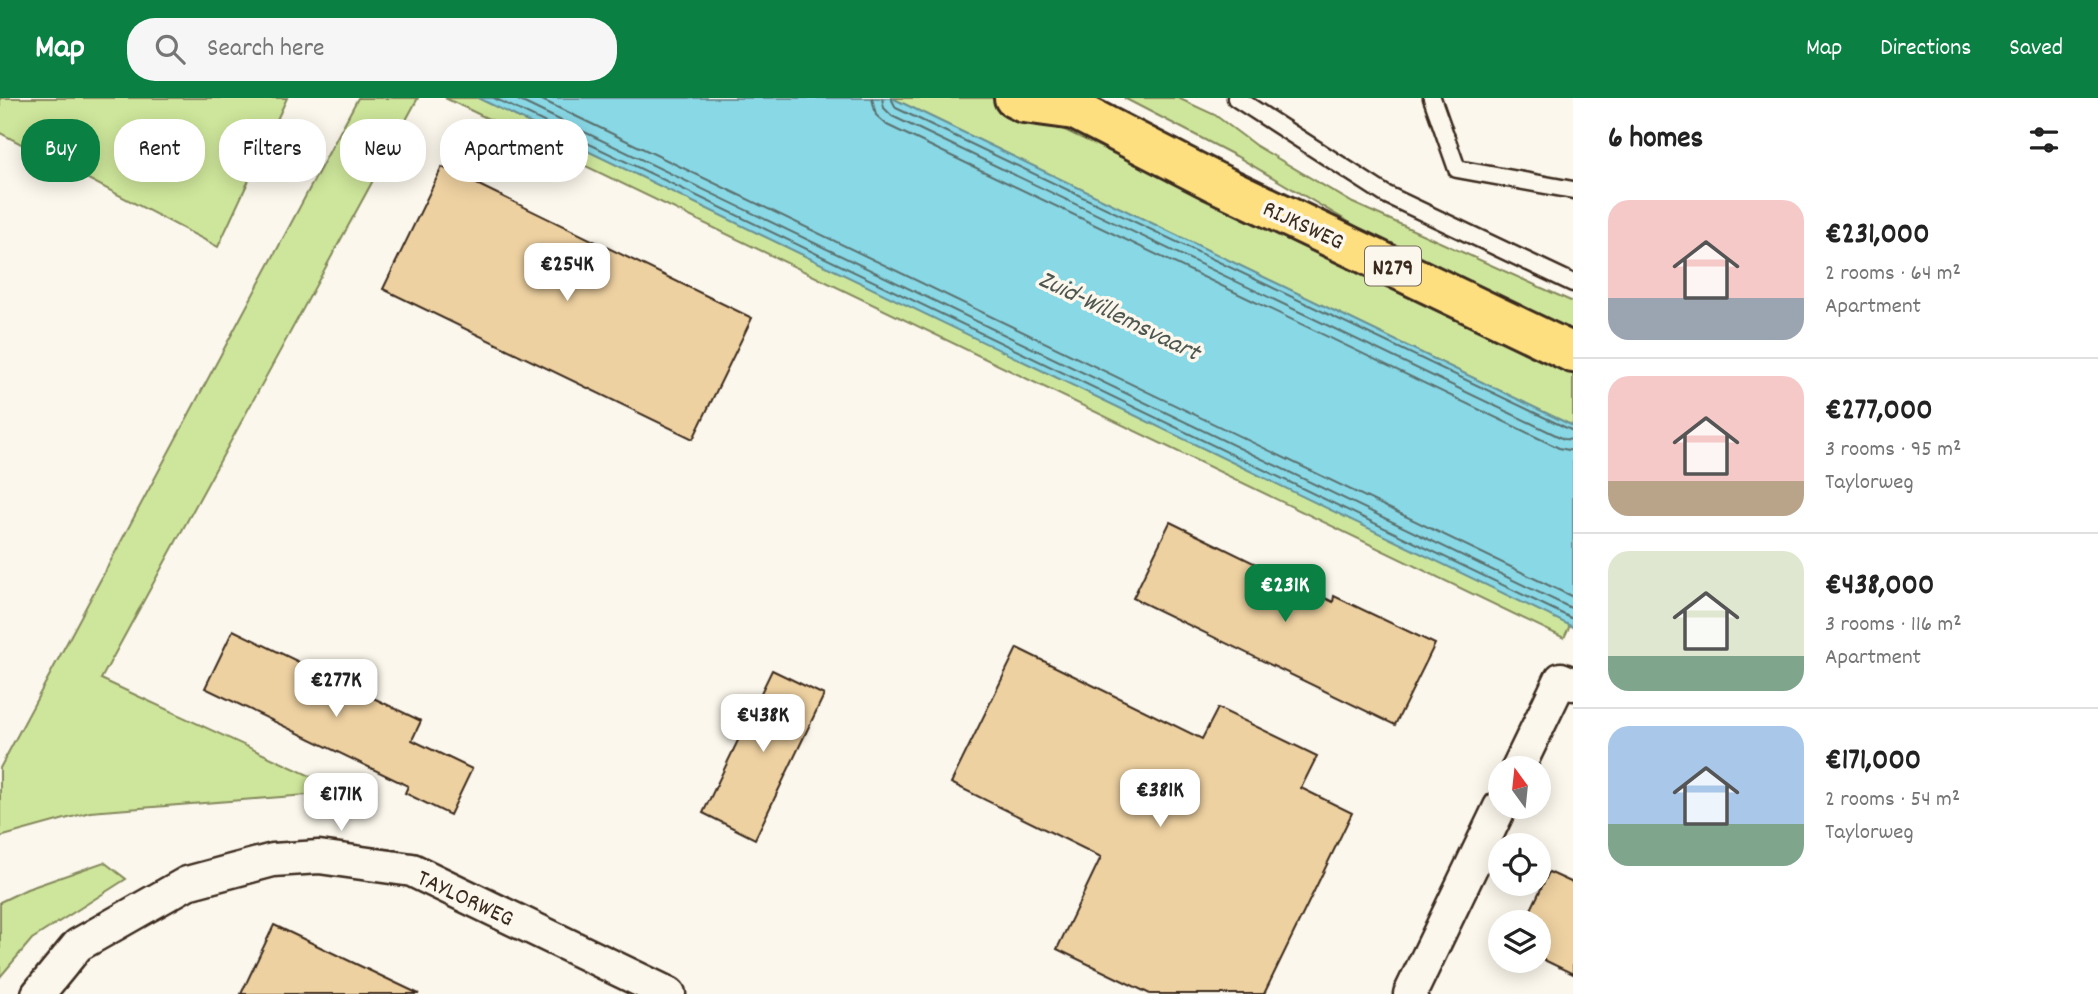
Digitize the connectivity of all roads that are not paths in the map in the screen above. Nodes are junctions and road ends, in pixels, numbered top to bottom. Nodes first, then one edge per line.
1 (1014, 98) edge
2 (1236, 98) edge
3 (1432, 98) edge
4 (1068, 104) edge
5 (1573, 190) edge
6 (1573, 283) edge
7 (1573, 353) edge
8 (1573, 684) edge
9 (1524, 756) edge
10 (1494, 819) edge
11 (38, 994) edge
12 (669, 994) edge
13 (1410, 994) edge

1 - 4 main road, RIJKSWEG / N279
2 - 6 lane
3 - 5 lane
4 - 7 main road, RIJKSWEG / N279
8 - 9 street
10 - 13 street
11 - 12 street, TAYLORWEG

